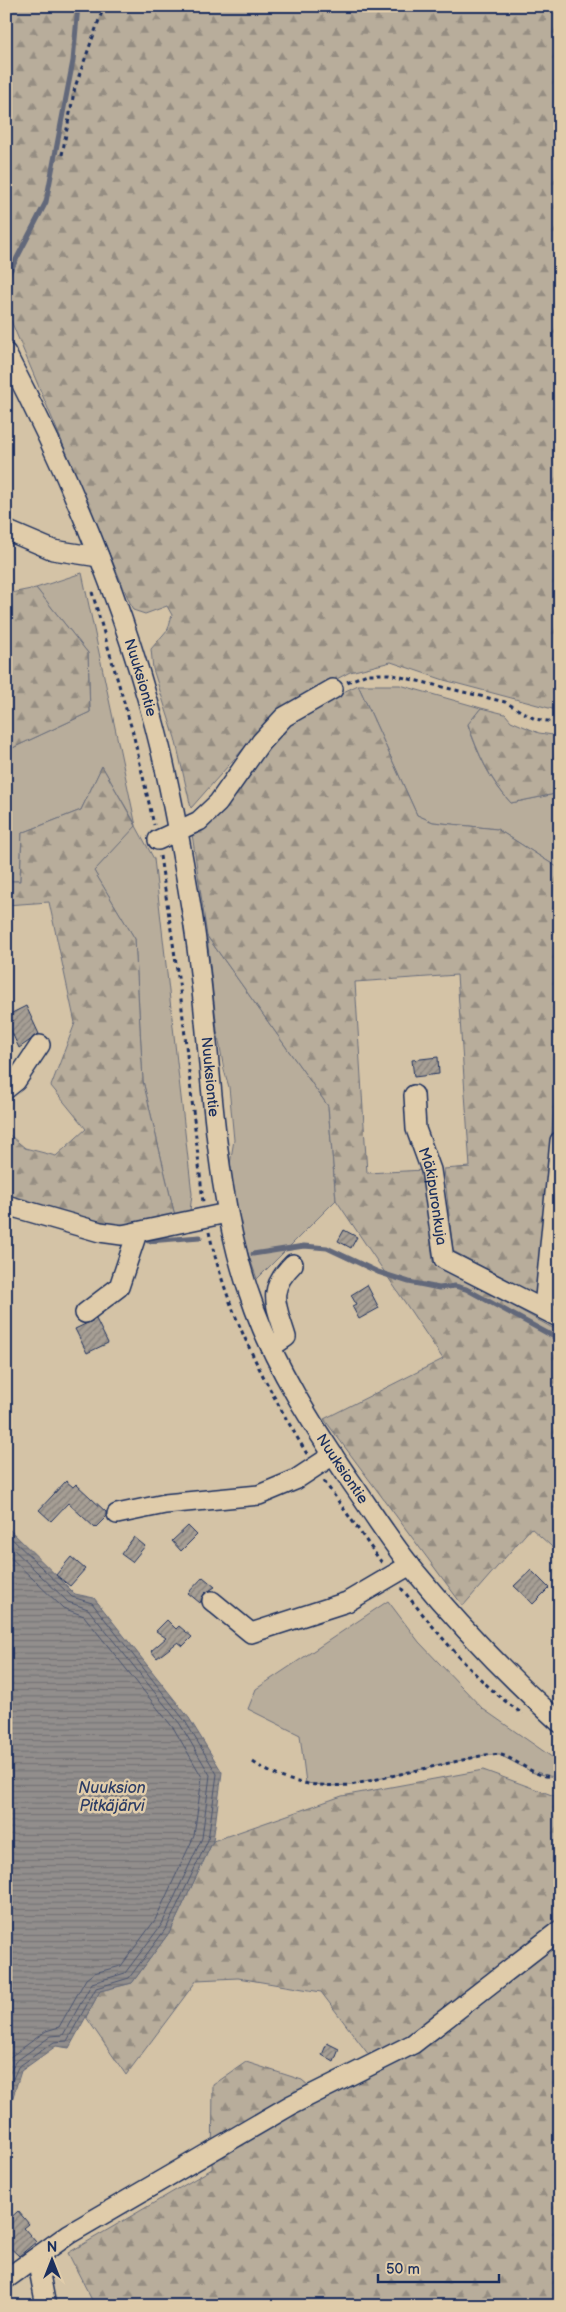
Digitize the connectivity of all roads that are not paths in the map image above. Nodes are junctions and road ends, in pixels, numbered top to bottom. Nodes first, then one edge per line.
1 (6, 353) edge
2 (6, 530) edge
3 (100, 557) junction
4 (333, 689) road end
5 (178, 831) junction
6 (158, 840) dead end
7 (40, 1045) dead end
8 (6, 1089) edge
9 (414, 1095) dead end
10 (560, 1141) edge
11 (6, 1205) edge
12 (227, 1213) junction
13 (138, 1233) junction
14 (292, 1264) dead end
15 (85, 1313) dead end
16 (552, 1313) edge
17 (271, 1347) junction
18 (333, 1455) junction
19 (117, 1514) dead end
20 (410, 1565) junction
21 (212, 1602) dead end
22 (560, 1723) edge
23 (560, 1930) edge
24 (38, 2259) junction
25 (6, 2279) edge
26 (46, 2306) edge

1 - 3 street, Nuuksiontie
2 - 3 street
3 - 5 street, Nuuksiontie
4 - 5 street
5 - 6 street
5 - 12 street, Nuuksiontie
7 - 8 street
9 - 16 street, Mäkipuronkuja
10 - 16 street
11 - 13 street
12 - 13 street
12 - 17 street, Nuuksiontie
13 - 15 street
14 - 17 street
17 - 18 street, Nuuksiontie
18 - 19 street
18 - 20 street, Nuuksiontie
20 - 21 street
20 - 22 street, Nuuksiontie
23 - 24 street
24 - 25 street
24 - 26 street

